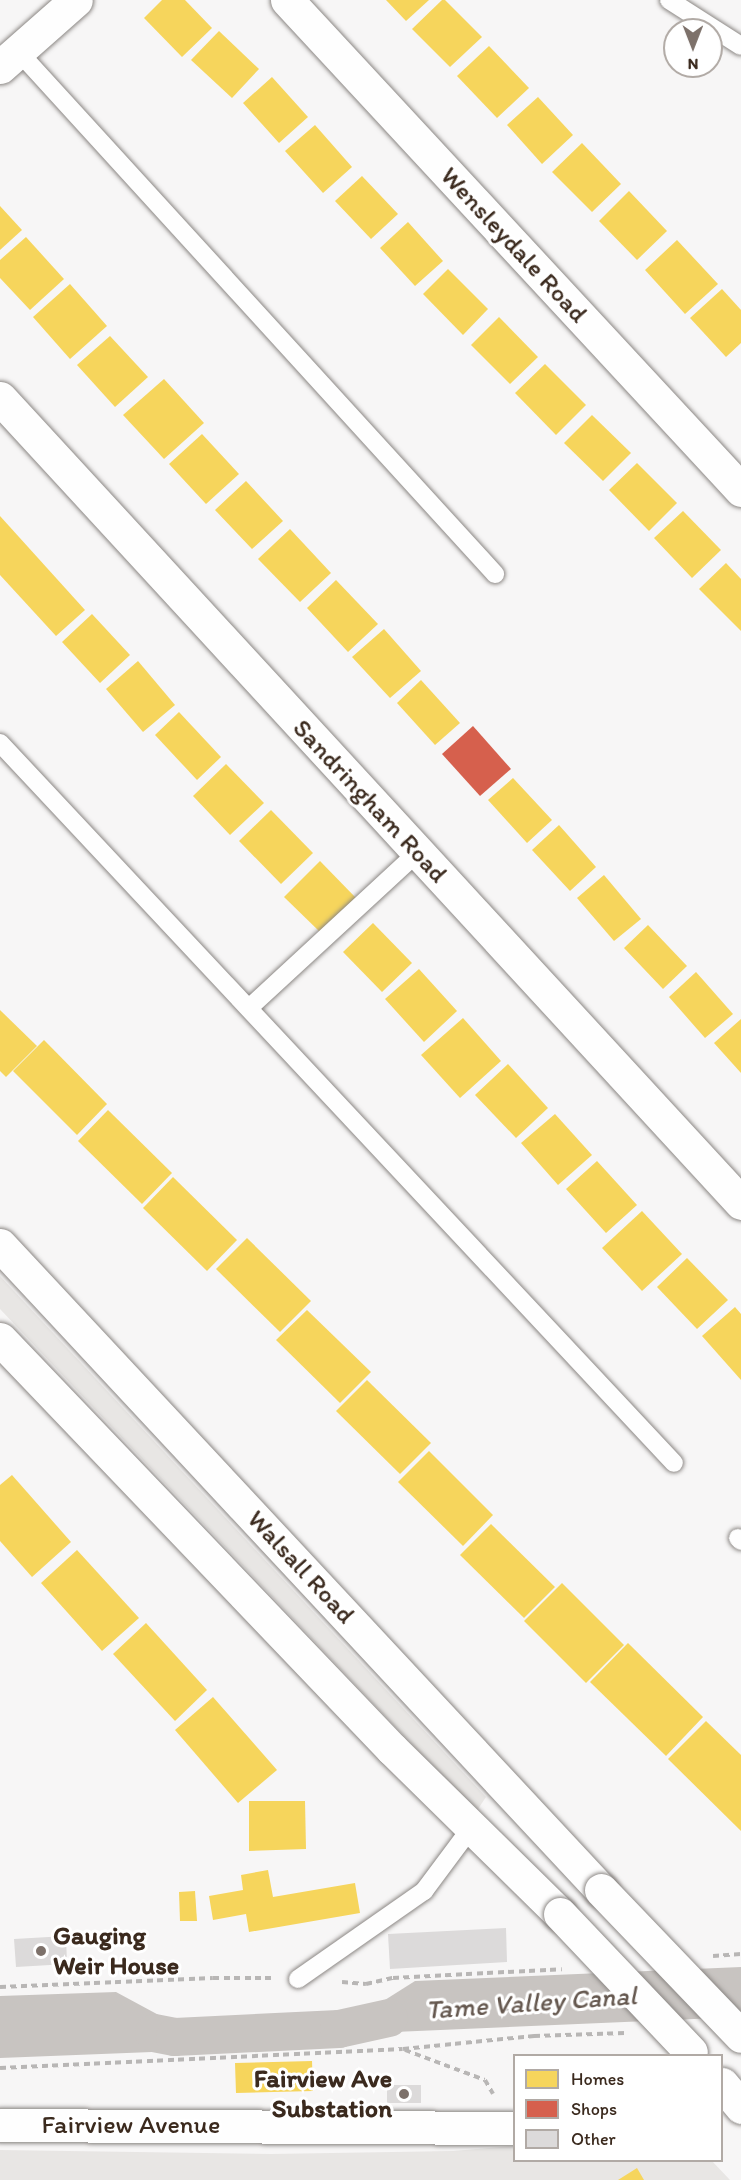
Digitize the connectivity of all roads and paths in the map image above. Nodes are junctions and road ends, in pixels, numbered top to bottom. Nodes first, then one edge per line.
1 (76, 0) edge
2 (287, 0) edge
3 (669, 0) edge
4 (741, 46) edge
5 (9, 59) edge
6 (0, 398) edge
7 (741, 490) edge
8 (495, 574) dead end
9 (0, 743) edge
10 (417, 853) junction
11 (249, 1008) junction
12 (741, 1203) edge
13 (0, 1245) edge
14 (0, 1339) edge
15 (674, 1463) dead end
16 (471, 1827) junction
17 (526, 1970) dead end
18 (393, 1978) dead end
19 (298, 1979) joint
20 (0, 1987) edge
21 (626, 2033) dead end
22 (741, 2036) edge
23 (403, 2049) junction
24 (692, 2054) edge
25 (0, 2068) edge
26 (0, 2125) edge
27 (513, 2126) edge
28 (513, 2128) edge

1 - 5 main road
2 - 7 main road, Wensleydale Road
3 - 4 lane
5 - 8 lane
6 - 10 main road, Sandringham Road
9 - 11 lane
10 - 11 lane
10 - 12 main road, Sandringham Road
11 - 15 lane
13 - 22 main road, Walsall Road, bridge
14 - 16 main road
16 - 19 lane
16 - 24 main road, bridge
17 - 18 path
19 - 20 path
21 - 23 path
23 - 25 path
23 - 27 path
26 - 28 main road, Fairview Avenue

